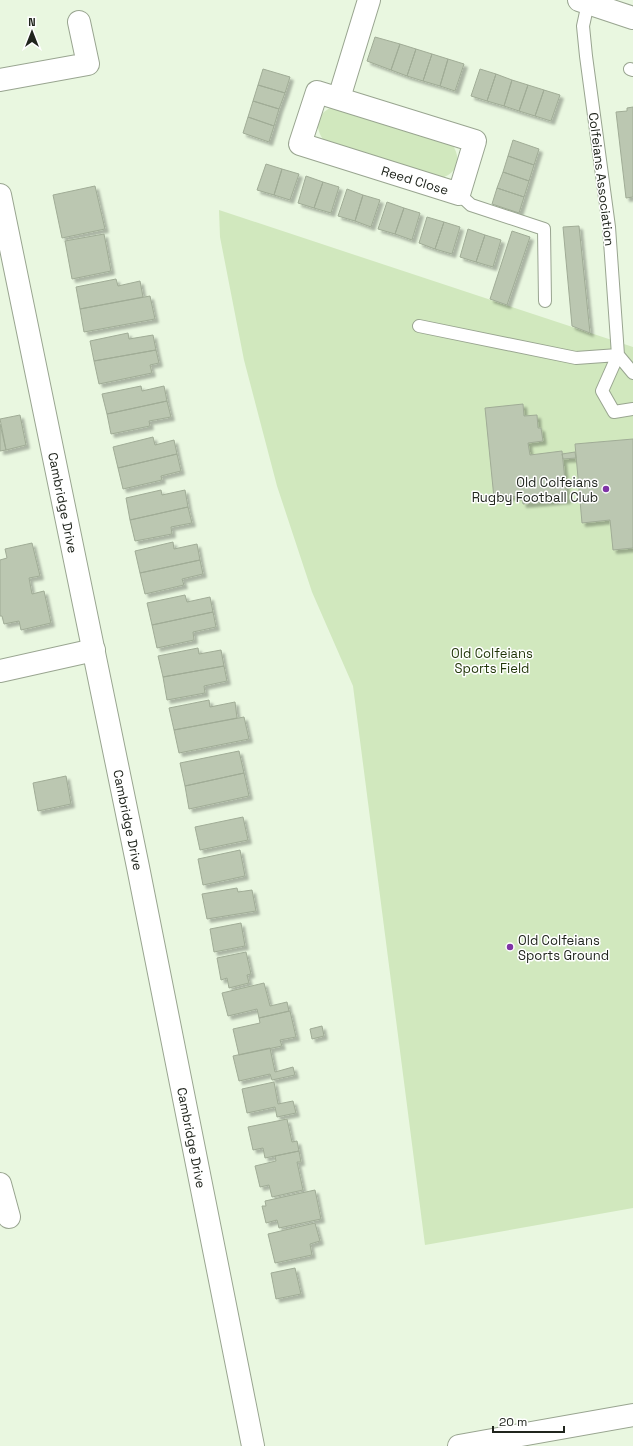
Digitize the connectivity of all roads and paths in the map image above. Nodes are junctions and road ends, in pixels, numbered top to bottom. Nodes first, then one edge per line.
1 (369, 0) edge
2 (583, 2) edge
3 (633, 18) edge
4 (79, 22) dead end
5 (0, 80) edge
6 (338, 98) junction
7 (459, 194) junction
8 (0, 195) edge
9 (544, 301) dead end
10 (419, 326) dead end
11 (618, 356) junction
12 (633, 373) edge
13 (633, 409) edge
14 (94, 650) junction
15 (0, 671) edge
16 (0, 1184) edge
17 (9, 1217) dead end
18 (633, 1415) edge
19 (253, 1446) edge
20 (459, 1446) edge

1 - 6 main road
2 - 3 main road
2 - 11 lane, Colfeians Association
4 - 5 main road
6 - 7 main road, Reed Close
6 - 7 main road, Reed Close
7 - 9 lane
8 - 14 main road, Cambridge Drive
10 - 11 lane
11 - 12 lane
11 - 13 lane
14 - 15 main road
14 - 19 main road, Cambridge Drive
16 - 17 main road
18 - 20 main road

